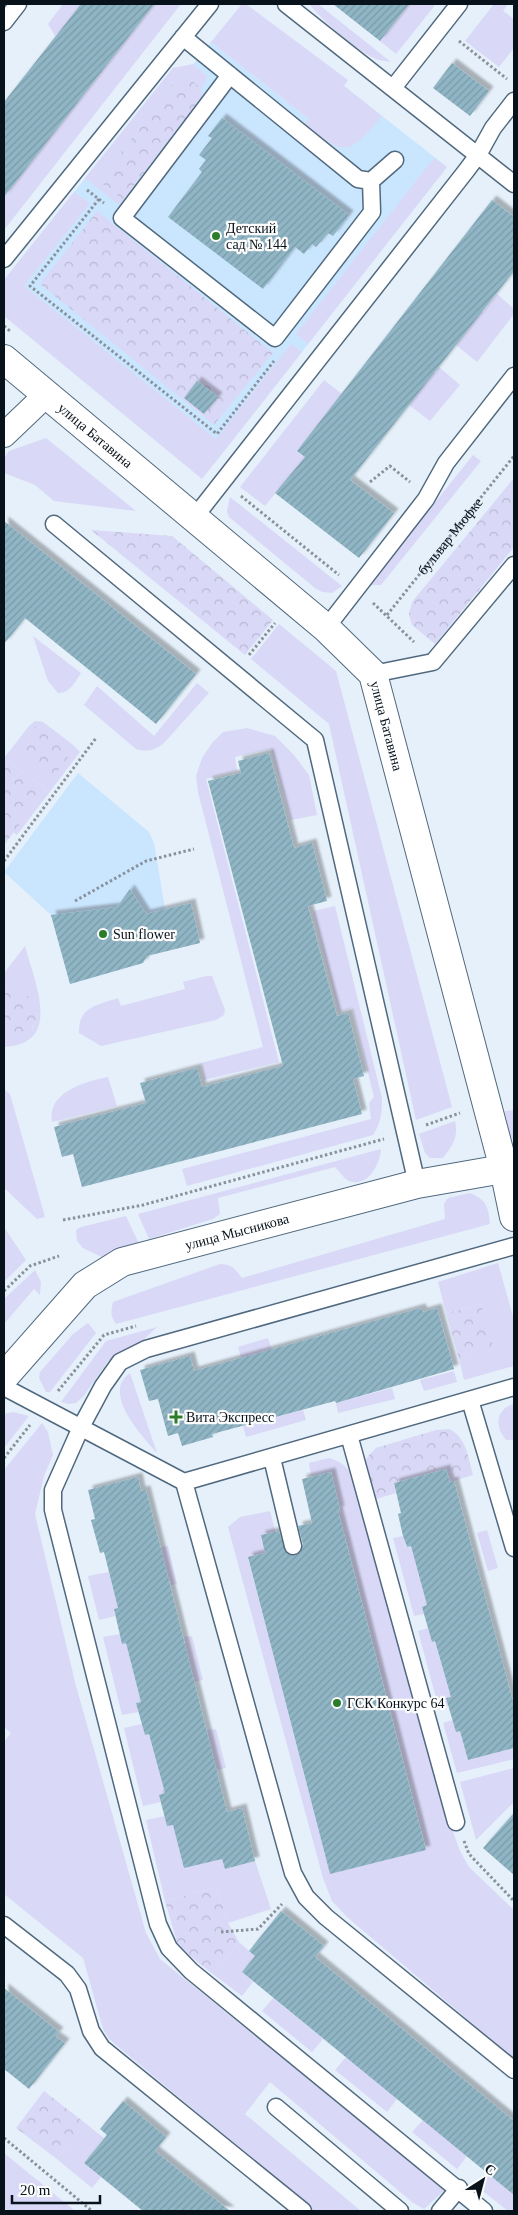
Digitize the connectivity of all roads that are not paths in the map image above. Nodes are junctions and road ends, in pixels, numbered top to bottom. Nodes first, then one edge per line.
1 (18, 4) edge
2 (210, 4) edge
3 (286, 4) edge
4 (459, 4) edge
5 (4, 22) edge
6 (183, 37) junction
7 (230, 75) junction
8 (393, 88) junction
9 (514, 101) edge
10 (478, 155) junction
11 (395, 160) dead end
12 (370, 181) junction
13 (514, 184) edge
14 (4, 259) edge
15 (6, 365) edge
16 (514, 376) edge
17 (46, 394) junction
18 (4, 435) edge
19 (194, 518) junction
20 (54, 524) dead end
21 (514, 565) edge
22 (326, 628) junction
23 (373, 674) junction
24 (509, 1168) edge
25 (417, 1184) junction
26 (514, 1218) edge
27 (514, 1246) edge
28 (4, 1378) edge
29 (4, 1387) edge
30 (514, 1387) edge
31 (470, 1400) junction
32 (81, 1427) junction
33 (348, 1435) junction
34 (272, 1458) junction
35 (184, 1482) junction
36 (293, 1546) dead end
37 (514, 1548) edge
38 (456, 1822) road end
39 (4, 1925) edge
40 (514, 2070) edge
41 (276, 2106) dead end
42 (459, 2188) junction
43 (303, 2211) edge
44 (400, 2211) edge
45 (440, 2211) edge
46 (484, 2211) edge

1 - 5 lane
2 - 6 lane
3 - 8 lane
4 - 8 lane
6 - 7 lane
6 - 14 lane
7 - 12 lane
7 - 12 lane
8 - 10 lane
9 - 10 lane
10 - 13 lane
10 - 19 lane
11 - 12 lane
15 - 17 street, улица Батавина
16 - 22 lane
17 - 18 street
17 - 19 street, улица Батавина
19 - 22 street, улица Батавина
20 - 25 lane
21 - 23 lane
22 - 23 street, улица Батавина
23 - 24 street, улица Батавина
24 - 25 street, улица Мысникова
24 - 26 street, улица Батавина
25 - 28 street, улица Мысникова
27 - 32 lane
29 - 32 lane
30 - 31 lane
31 - 33 lane
31 - 37 lane
32 - 35 lane
32 - 42 lane
33 - 34 lane
33 - 38 lane
34 - 35 lane
34 - 36 lane
35 - 40 lane
39 - 43 lane
41 - 44 lane
42 - 45 lane
42 - 46 lane

